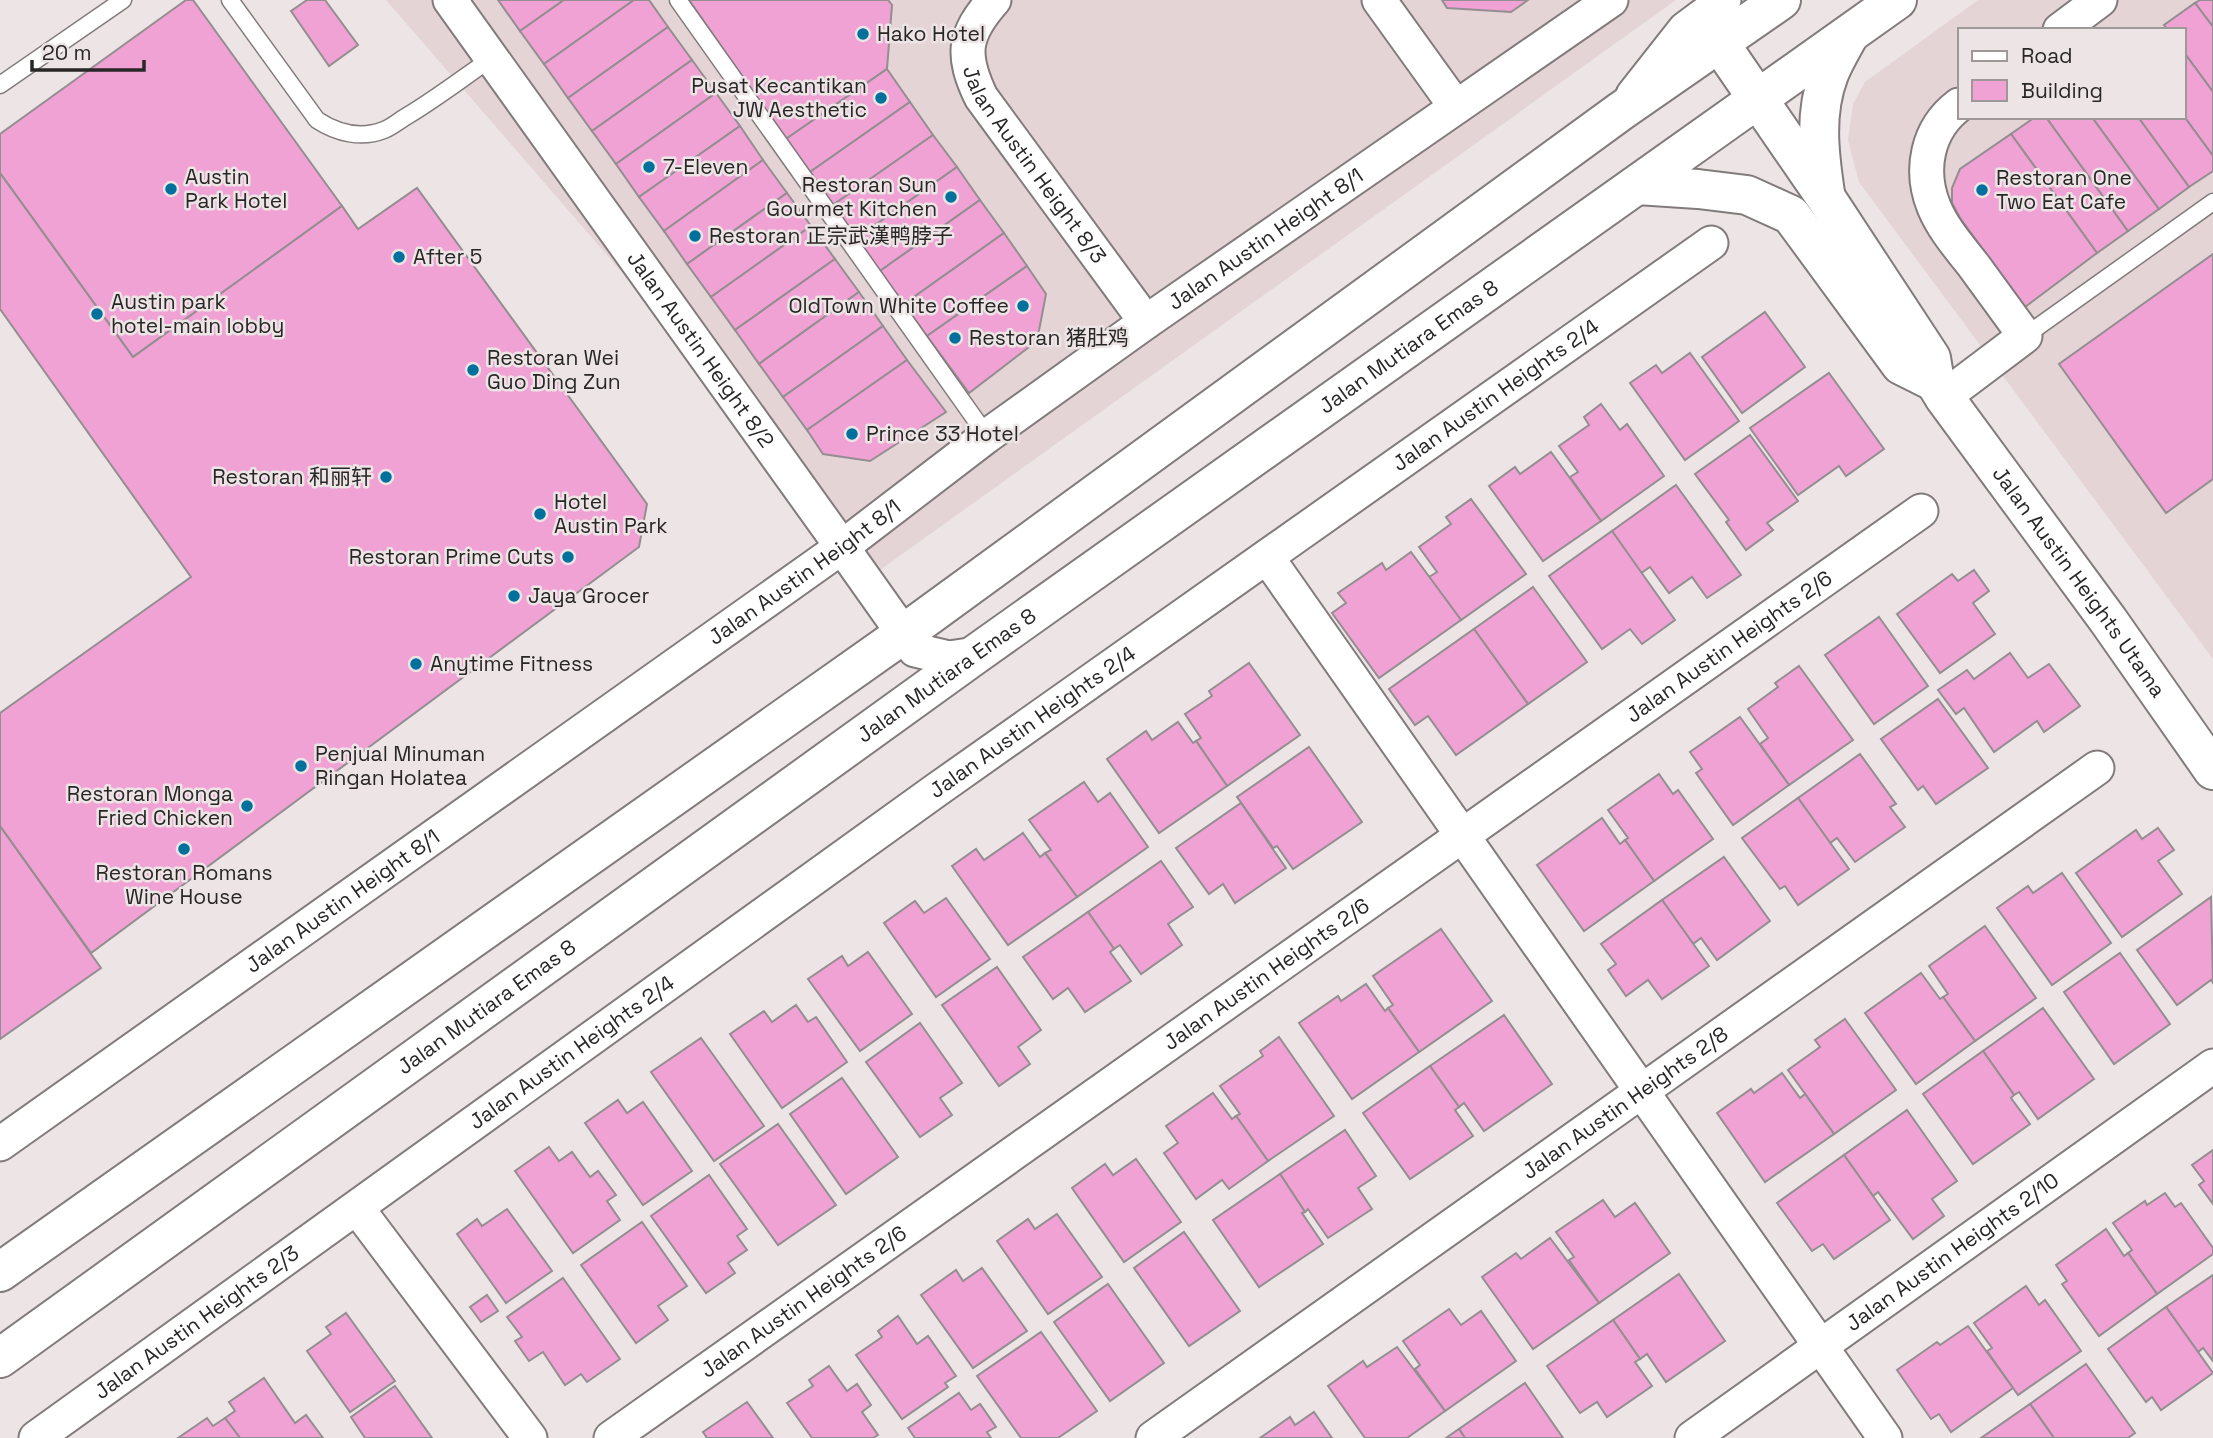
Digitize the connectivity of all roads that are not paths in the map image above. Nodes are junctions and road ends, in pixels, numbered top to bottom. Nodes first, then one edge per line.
1 (123, 0) edge
2 (230, 0) edge
3 (450, 0) edge
4 (678, 0) edge
5 (994, 0) edge
6 (1379, 0) edge
7 (1611, 0) edge
8 (1724, 0) edge
9 (1781, 0) edge
10 (1897, 0) edge
11 (2100, 0) edge
12 (2063, 28) edge
13 (1850, 33) junction
14 (1720, 44) junction
15 (492, 58) junction
16 (0, 85) edge
17 (1757, 98) junction
18 (1958, 106) edge
19 (1456, 107) junction
20 (1621, 111) junction
21 (1637, 186) junction
22 (1826, 198) junction
23 (2213, 202) edge
24 (1711, 243) dead end
25 (1146, 321) junction
26 (2025, 336) junction
27 (1939, 389) junction
28 (987, 436) junction
29 (1921, 511) dead end
30 (842, 547) junction
31 (1267, 557) junction
32 (902, 635) junction
33 (976, 653) junction
34 (2097, 768) dead end
35 (2213, 770) edge
36 (1462, 836) junction
37 (2213, 1066) edge
38 (1642, 1091) junction
39 (0, 1144) edge
40 (357, 1208) junction
41 (2, 1273) edge
42 (1821, 1346) junction
43 (0, 1358) edge
44 (36, 1438) edge
45 (530, 1438) edge
46 (611, 1438) edge
47 (1153, 1438) edge
48 (1692, 1438) edge
49 (1885, 1438) edge

1 - 16 lane
2 - 15 lane
3 - 15 street, Jalan Austin Height 8/2
4 - 28 lane
5 - 25 street, Jalan Austin Height 8/3
6 - 19 street
7 - 19 street, Jalan Austin Height 8/1
8 - 20 street
9 - 14 main road
10 - 13 main road, Jalan Mutiara Emas 8
11 - 12 street
13 - 17 main road, Jalan Mutiara Emas 8
13 - 22 main road
14 - 17 main road
14 - 20 main road
15 - 30 street, Jalan Austin Height 8/2
17 - 21 main road, Jalan Mutiara Emas 8
17 - 22 main road
18 - 26 street
19 - 25 street, Jalan Austin Height 8/1
20 - 32 main road
21 - 27 main road
21 - 33 main road, Jalan Mutiara Emas 8
22 - 27 main road
23 - 26 lane
24 - 31 street, Jalan Austin Heights 2/4
25 - 28 street, Jalan Austin Height 8/1
26 - 27 street
27 - 35 main road, Jalan Austin Heights Utama
28 - 30 street, Jalan Austin Height 8/1
29 - 36 street, Jalan Austin Heights 2/6
30 - 32 street, Jalan Austin Height 8/2
30 - 39 street, Jalan Austin Height 8/1
31 - 36 street
31 - 40 street, Jalan Austin Heights 2/4
32 - 33 street, Jalan Austin Height 8/2
32 - 41 main road
33 - 43 main road, Jalan Mutiara Emas 8
34 - 38 street, Jalan Austin Heights 2/8
36 - 38 street
36 - 46 street, Jalan Austin Heights 2/6
37 - 42 street, Jalan Austin Heights 2/10
38 - 42 street
38 - 47 street, Jalan Austin Heights 2/8
40 - 44 street, Jalan Austin Heights 2/3
40 - 45 street
42 - 48 street, Jalan Austin Heights 2/10
42 - 49 street

